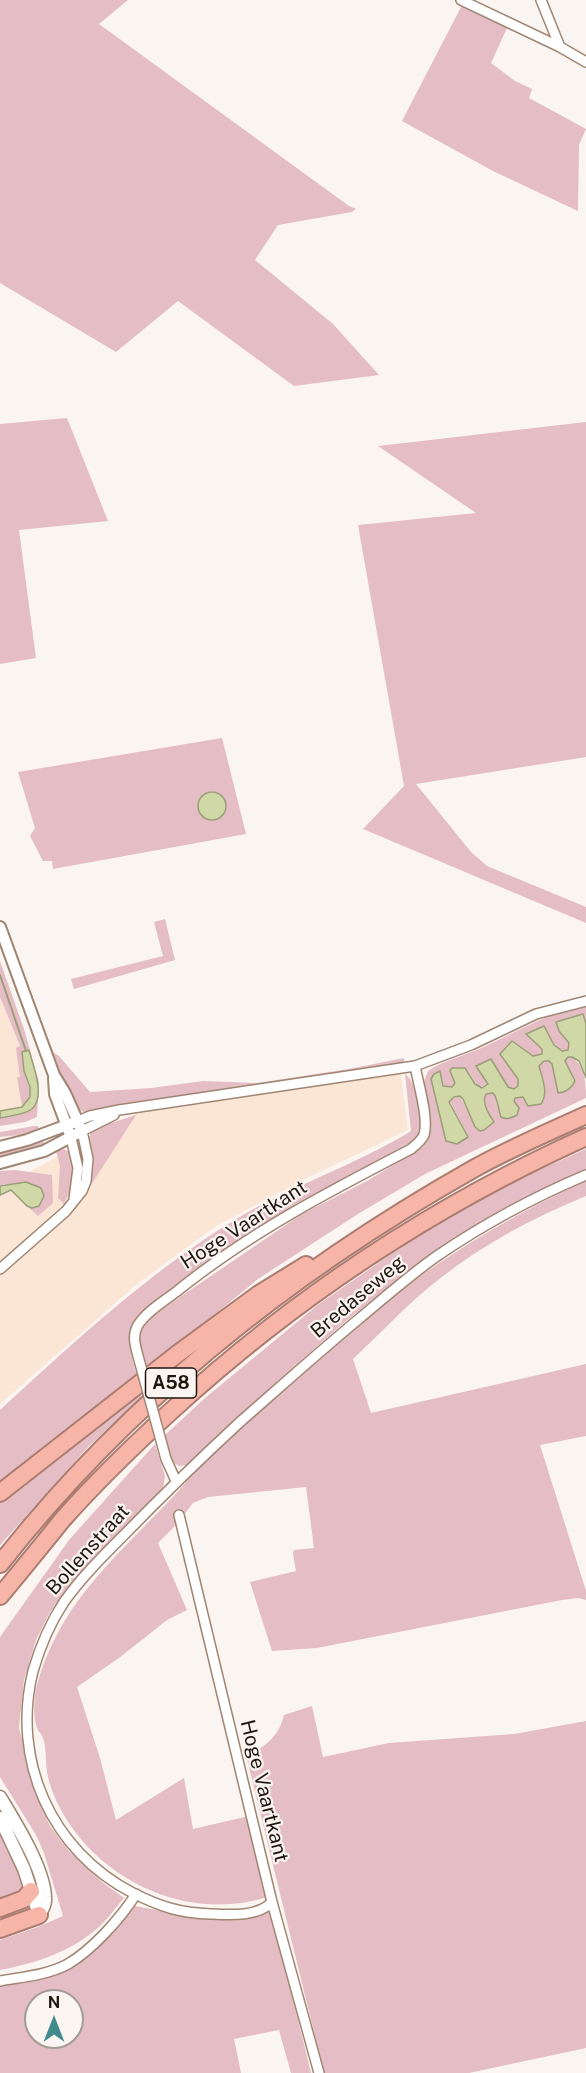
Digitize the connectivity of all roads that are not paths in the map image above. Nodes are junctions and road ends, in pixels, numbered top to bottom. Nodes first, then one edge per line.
1 (461, 0) edge
2 (541, 0) edge
3 (560, 47) junction
4 (586, 62) edge
5 (0, 927) edge
6 (586, 1001) edge
7 (415, 1066) junction
8 (54, 1075) junction
9 (586, 1115) edge
10 (67, 1126) junction
11 (80, 1126) junction
12 (586, 1137) edge
13 (71, 1138) junction
14 (0, 1147) edge
15 (0, 1163) edge
16 (586, 1174) edge
17 (74, 1199) junction
18 (370, 1231) junction
19 (0, 1269) edge
20 (176, 1481) junction
21 (0, 1493) edge
22 (179, 1515) dead end
23 (0, 1564) edge
24 (17, 1576) junction
25 (0, 1596) edge
26 (0, 1611) edge
27 (0, 1797) edge
28 (0, 1818) edge
29 (31, 1891) junction
30 (136, 1894) junction
31 (272, 1902) junction
32 (0, 1908) edge
33 (39, 1915) junction
34 (0, 1929) edge
35 (0, 1981) edge
36 (318, 2073) edge

1 - 3 street
2 - 3 street
3 - 4 street
5 - 8 street
6 - 7 street
7 - 11 street
7 - 20 street, Hoge Vaartkant, bridge
8 - 10 street
8 - 11 street
9 - 18 highway, A58
10 - 11 street
10 - 13 street
10 - 14 street
11 - 13 street
11 - 17 street
12 - 24 highway, A58
13 - 15 street
13 - 17 street
16 - 20 street, Bredaseweg
17 - 19 street
18 - 21 highway, A58
18 - 23 highway, A58
20 - 30 street, Bollenstraat
22 - 31 street, Hoge Vaartkant
24 - 25 highway, A58
24 - 26 highway, A58
27 - 33 main road
28 - 29 main road
29 - 32 highway
29 - 33 main road
30 - 31 street, Bollenstraat
30 - 35 street
31 - 36 street, Hoge Vaartkant
33 - 34 highway

